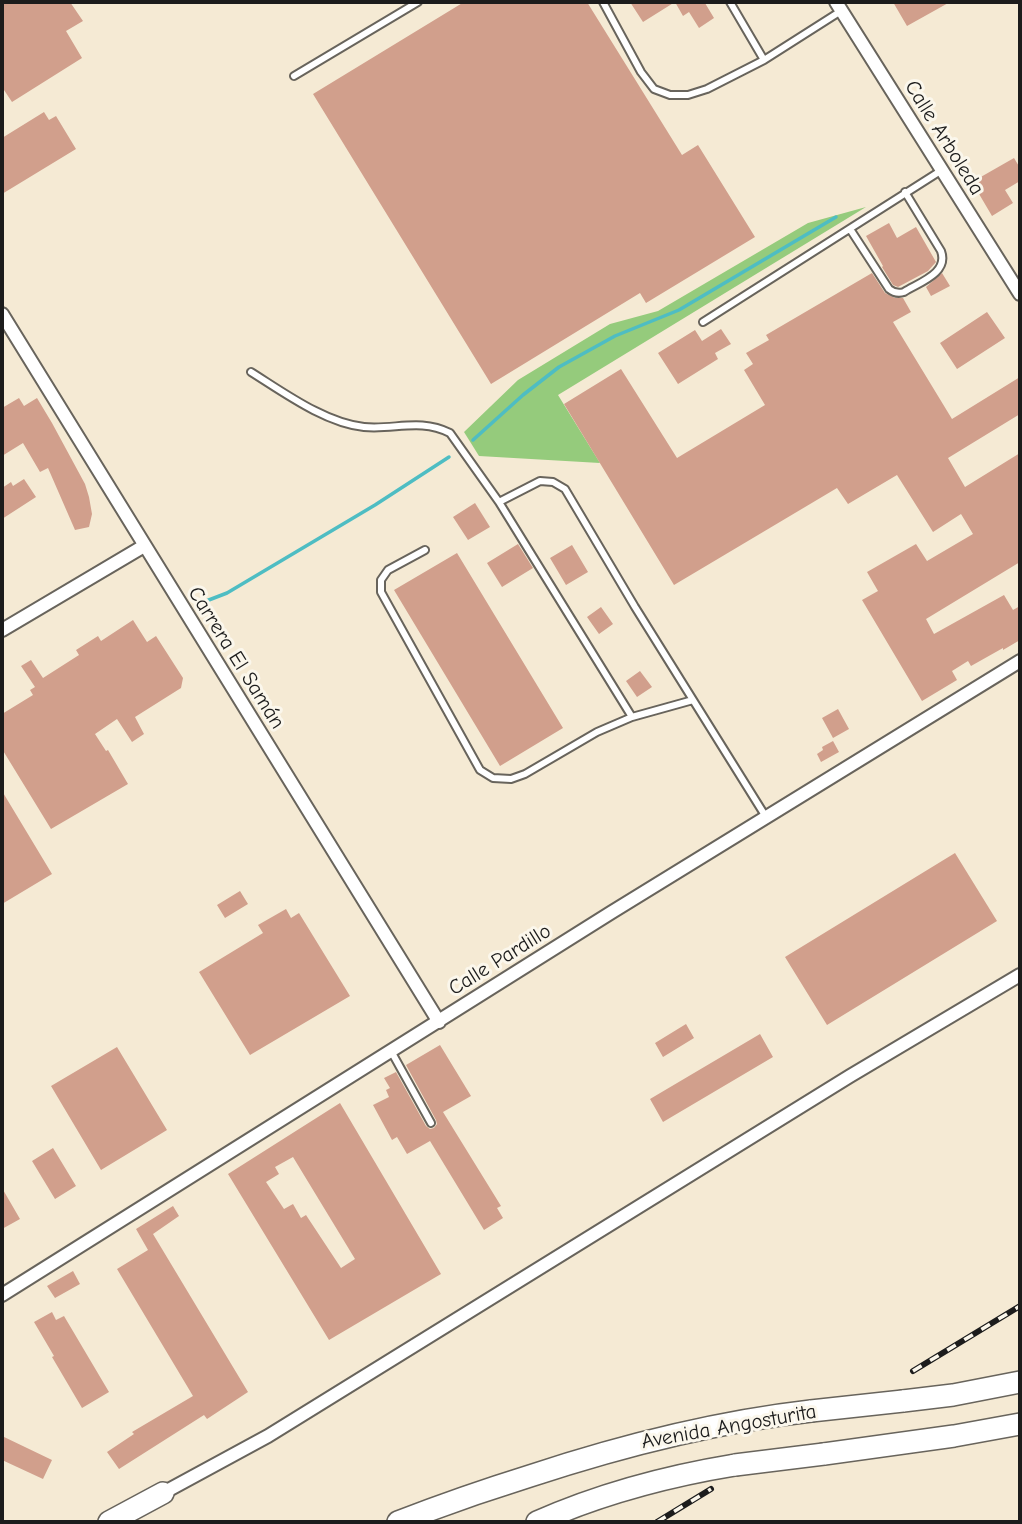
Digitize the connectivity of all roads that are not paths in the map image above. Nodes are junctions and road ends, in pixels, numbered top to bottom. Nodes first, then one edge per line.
1 (418, 2) edge
2 (603, 2) edge
3 (730, 2) edge
4 (838, 6) edge
5 (764, 60) junction
6 (294, 76) dead end
7 (942, 170) junction
8 (905, 192) junction
9 (850, 229) junction
10 (1020, 294) edge
11 (2, 314) edge
12 (703, 322) dead end
13 (251, 372) dead end
14 (499, 502) junction
15 (144, 546) junction
16 (425, 550) dead end
17 (2, 630) edge
18 (1020, 662) edge
19 (692, 700) junction
20 (632, 717) junction
21 (766, 817) junction
22 (1020, 975) edge
23 (439, 1021) junction
24 (391, 1051) junction
25 (431, 1122) dead end
26 (5, 1292) edge
27 (1020, 1381) edge
28 (1020, 1423) edge
29 (163, 1493) junction
30 (445, 1503) junction
31 (109, 1522) edge
32 (128, 1522) edge
33 (398, 1522) edge
34 (412, 1522) edge
35 (537, 1522) edge

1 - 6 lane
2 - 5 lane
3 - 5 lane
4 - 5 lane
4 - 7 street, Calle Arboleda
7 - 8 lane
7 - 10 street, Calle Arboleda
8 - 9 lane
8 - 9 lane
9 - 12 lane
11 - 15 street, Carrera El Samán
13 - 14 lane
14 - 19 lane
14 - 20 lane
15 - 17 street
15 - 23 street, Carrera El Samán
16 - 20 lane
18 - 21 street, Calle Pardillo
19 - 20 lane
19 - 21 lane
21 - 23 street, Calle Pardillo
22 - 29 street
23 - 24 street, Calle Pardillo
24 - 25 lane
24 - 26 street, Calle Pardillo
27 - 30 highway, Avenida Angosturita, bridge
28 - 35 highway, bridge
29 - 31 highway
29 - 32 highway
30 - 33 highway
30 - 34 highway

